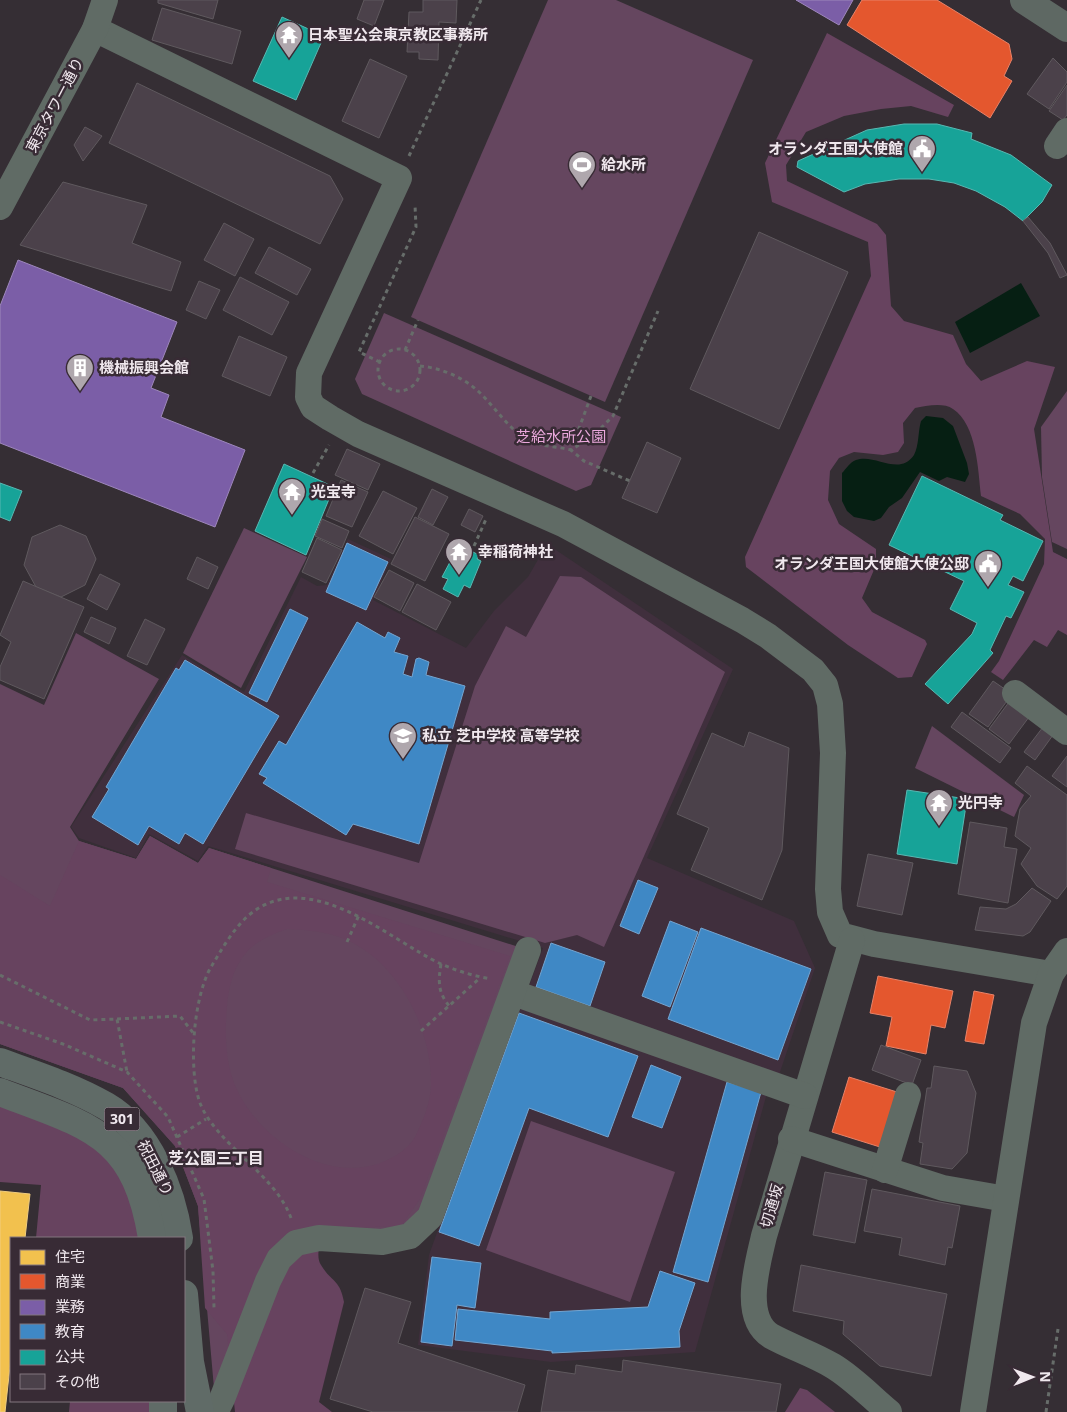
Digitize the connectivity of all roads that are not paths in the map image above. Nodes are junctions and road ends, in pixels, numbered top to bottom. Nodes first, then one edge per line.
1 (104, 0) edge
2 (1029, 1) edge
3 (1067, 28) edge
4 (95, 29) junction
5 (0, 207) edge
6 (1015, 693) dead end
7 (1067, 732) edge
8 (863, 942) junction
9 (528, 950) dead end
10 (1067, 951) edge
11 (1051, 974) junction
12 (516, 988) junction
13 (0, 1062) edge
14 (0, 1092) edge
15 (908, 1094) dead end
16 (805, 1096) junction
17 (791, 1139) junction
18 (885, 1170) junction
19 (1006, 1199) junction
20 (152, 1237) edge
21 (179, 1237) edge
22 (185, 1305) edge
23 (190, 1362) junction
24 (190, 1412) edge
25 (200, 1412) edge
26 (209, 1412) edge
27 (889, 1412) edge
28 (973, 1412) edge

1 - 4 street, 東京タワー通り
2 - 3 highway
4 - 5 street, 東京タワー通り
4 - 8 street
6 - 7 street
8 - 11 street
8 - 16 street, 切通坂
9 - 12 street
10 - 11 street
11 - 19 street
12 - 16 street
12 - 26 street
13 - 21 main road, 祝田通り / 301
14 - 20 main road, 祝田通り / 301
15 - 18 street
16 - 17 street, 切通坂
17 - 18 street
17 - 27 street, 切通坂
18 - 19 street
19 - 28 street
22 - 23 main road
23 - 24 main road
23 - 25 main road

